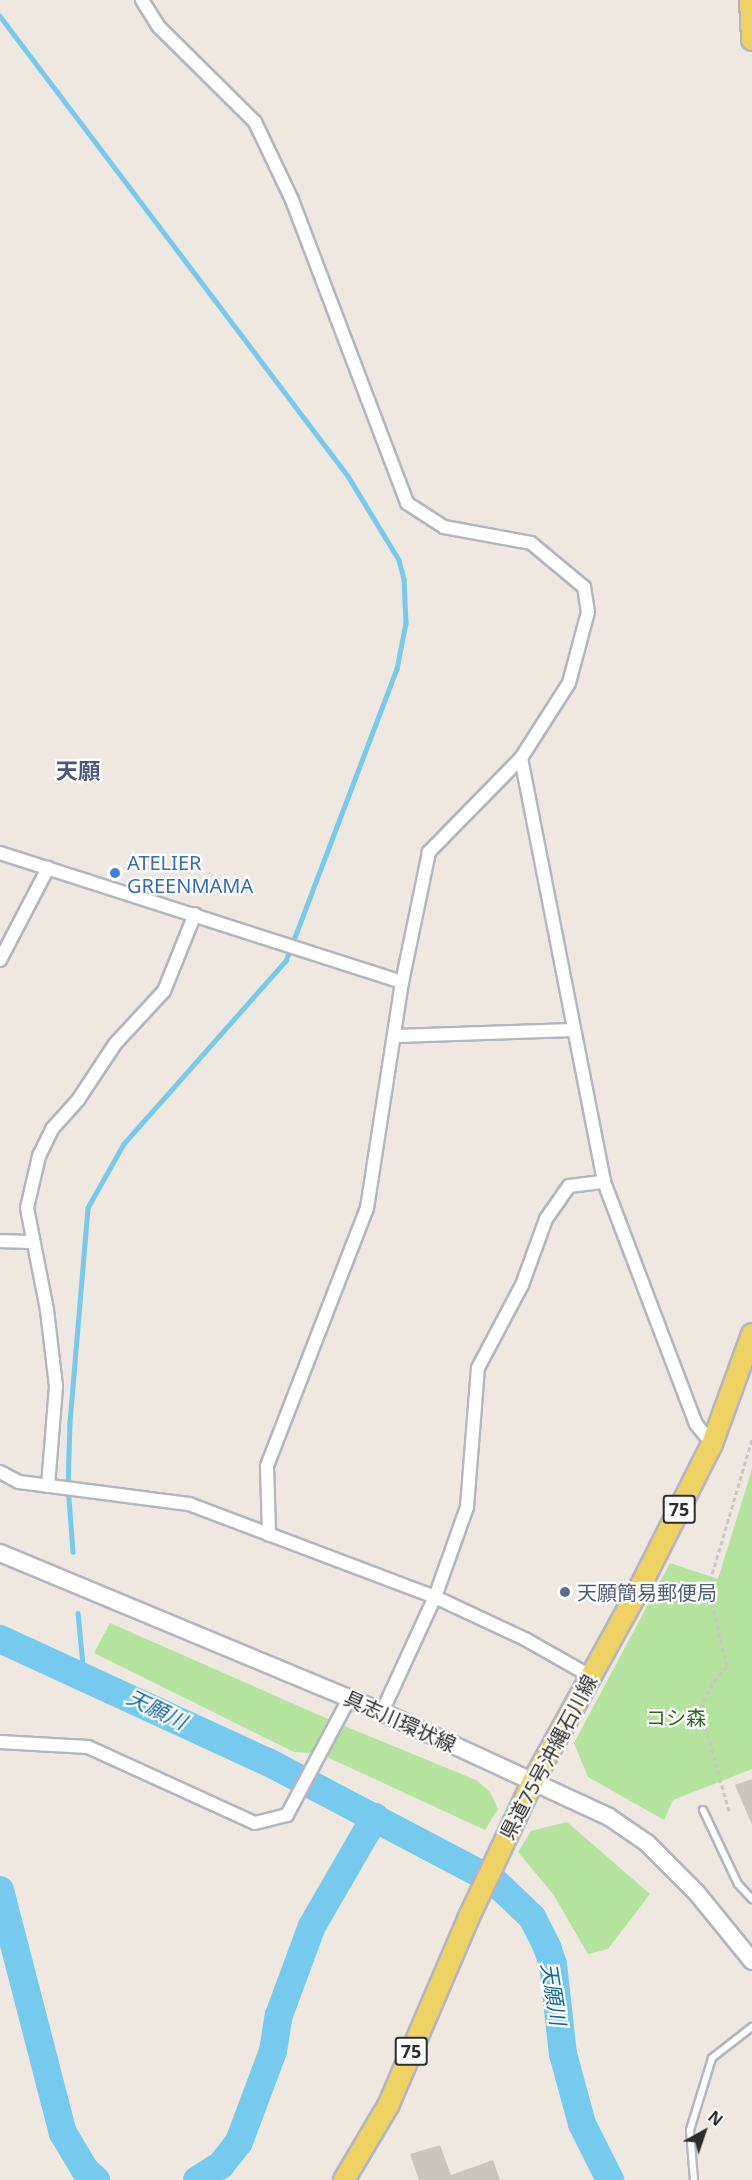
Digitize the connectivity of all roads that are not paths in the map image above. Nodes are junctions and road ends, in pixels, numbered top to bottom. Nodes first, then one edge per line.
1 (142, 0) edge
2 (750, 0) edge
3 (752, 40) edge
4 (521, 758) junction
5 (0, 853) edge
6 (48, 868) junction
7 (195, 914) junction
8 (0, 960) edge
9 (402, 982) junction
10 (574, 1030) junction
11 (394, 1036) junction
12 (604, 1182) junction
13 (0, 1241) edge
14 (33, 1242) junction
15 (752, 1334) edge
16 (712, 1444) junction
17 (0, 1472) edge
18 (48, 1486) junction
19 (269, 1535) junction
20 (0, 1553) edge
21 (435, 1597) junction
22 (590, 1676) junction
23 (349, 1699) junction
24 (382, 1712) junction
25 (0, 1742) edge
26 (532, 1781) junction
27 (703, 1810) dead end
28 (752, 1899) edge
29 (752, 1961) edge
30 (752, 2027) edge
31 (344, 2180) edge
32 (694, 2180) edge

1 - 4 street
2 - 3 main road
4 - 9 street
4 - 10 street
5 - 6 street
6 - 7 street
6 - 8 street
7 - 9 street
7 - 14 street
9 - 11 street
10 - 11 street
10 - 12 street
11 - 19 street
12 - 16 street
12 - 21 street
13 - 14 street
14 - 18 street
15 - 16 main road, 県道75号沖縄石川線 / 75
16 - 22 main road, 県道75号沖縄石川線 / 75
17 - 18 street
18 - 19 street
19 - 21 street
20 - 23 main road, 具志川環状線
21 - 22 street
21 - 24 street
22 - 26 main road, 県道75号沖縄石川線 / 75
23 - 24 main road, 具志川環状線
23 - 25 street
24 - 26 main road, 具志川環状線
26 - 29 main road, 具志川環状線
26 - 31 main road, 県道75号沖縄石川線 / 75
27 - 28 lane
30 - 32 lane

